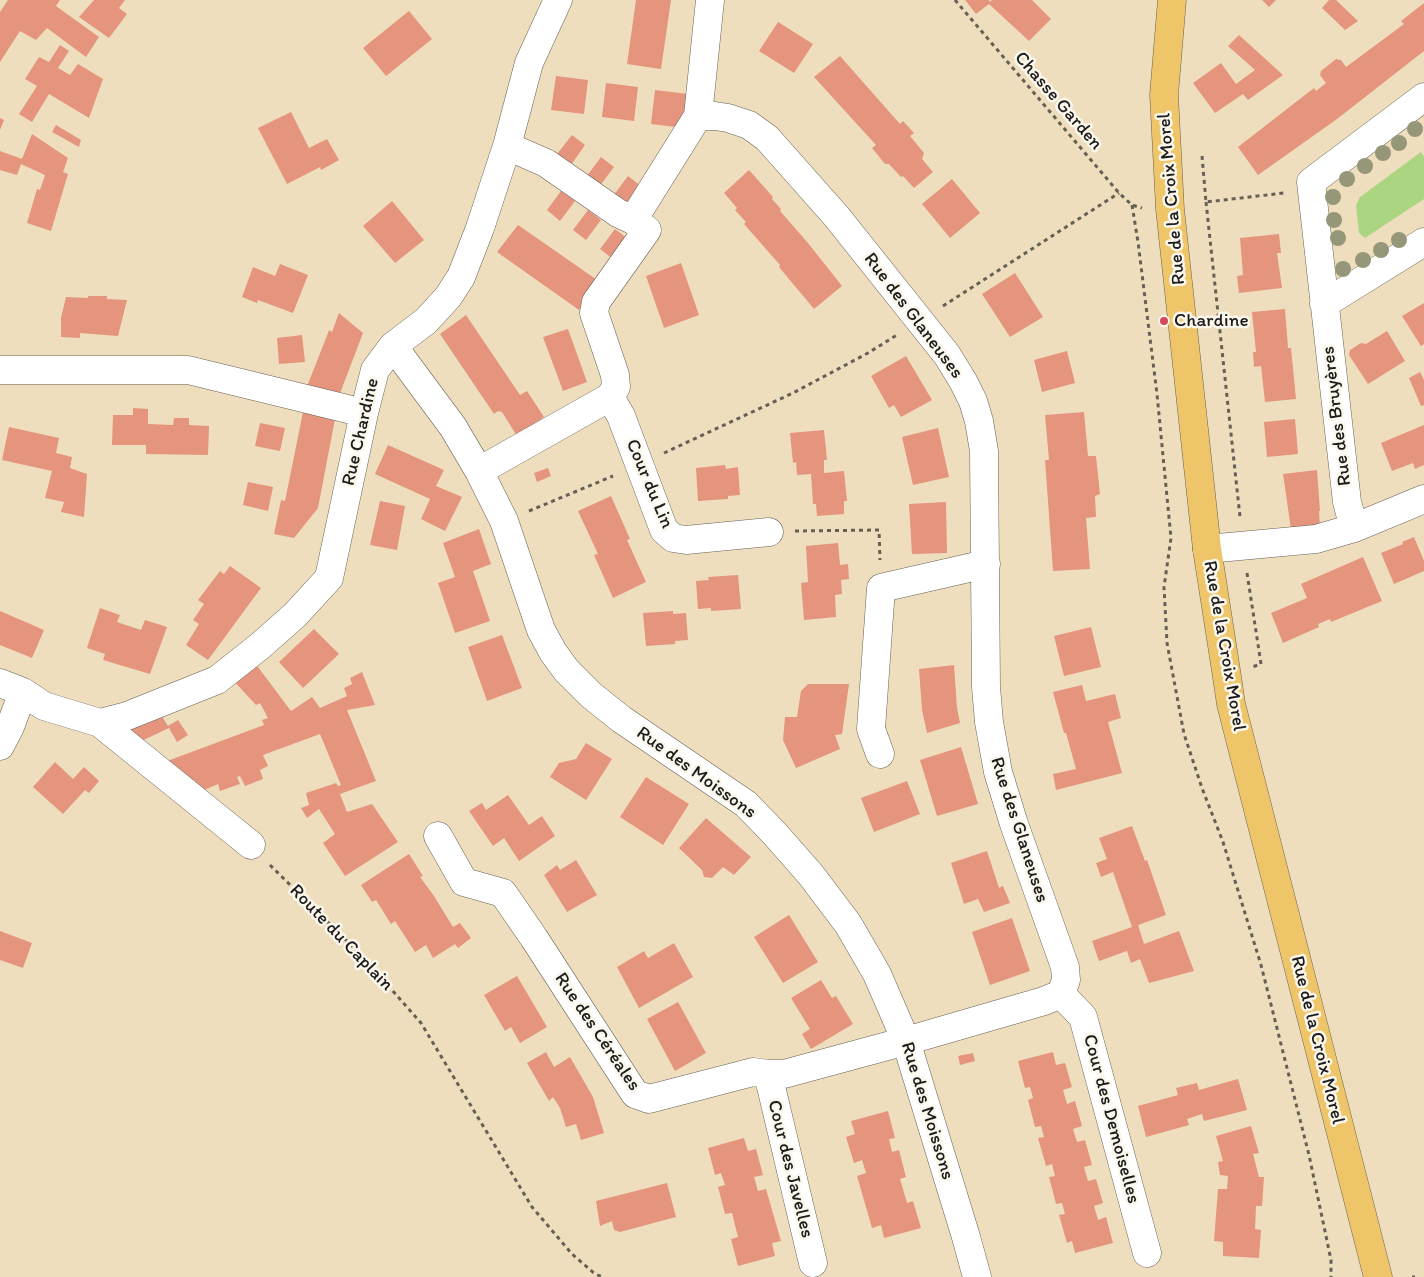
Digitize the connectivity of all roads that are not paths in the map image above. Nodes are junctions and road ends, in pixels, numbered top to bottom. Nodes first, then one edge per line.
1 (558, 0) edge
2 (710, 0) edge
3 (1172, 0) edge
4 (1424, 97) edge
5 (698, 116) junction
6 (507, 146) junction
7 (633, 220) junction
8 (1424, 242) edge
9 (1324, 304) junction
10 (393, 346) junction
11 (0, 370) edge
12 (610, 397) junction
13 (364, 413) junction
14 (479, 471) junction
15 (1424, 499) edge
16 (1354, 528) junction
17 (769, 532) road end
18 (1208, 549) junction
19 (986, 564) junction
20 (11, 688) edge
21 (100, 723) junction
22 (0, 746) edge
23 (880, 754) dead end
24 (438, 836) dead end
25 (251, 845) road end
26 (1061, 994) junction
27 (906, 1041) junction
28 (768, 1074) junction
29 (1146, 1253) dead end
30 (813, 1263) dead end
31 (977, 1277) edge
32 (1378, 1277) edge

1 - 6 street, Rue Chardine
2 - 5 street
3 - 18 main road, Rue de la Croix Morel
4 - 9 street, Rue des Bruyères
5 - 7 street
5 - 19 street, Rue des Glaneuses
6 - 7 street
6 - 10 street, Rue Chardine
7 - 12 street
8 - 9 street
9 - 16 street, Rue des Bruyères
10 - 13 street, Rue Chardine
10 - 14 street, Rue des Moissons
11 - 13 street
12 - 14 street
12 - 17 street, Cour du Lin
13 - 21 street, Rue Chardine
14 - 27 street, Rue des Moissons
15 - 16 street
16 - 18 street
18 - 32 main road, Rue de la Croix Morel
19 - 23 street
19 - 26 street, Rue des Glaneuses
20 - 21 street
20 - 22 street
21 - 25 street
24 - 28 street, Rue des Céréales
26 - 27 street
26 - 29 street, Cour des Demoiselles
27 - 28 street, Rue des Céréales
27 - 31 street, Rue des Moissons
28 - 30 street, Cour des Javelles

